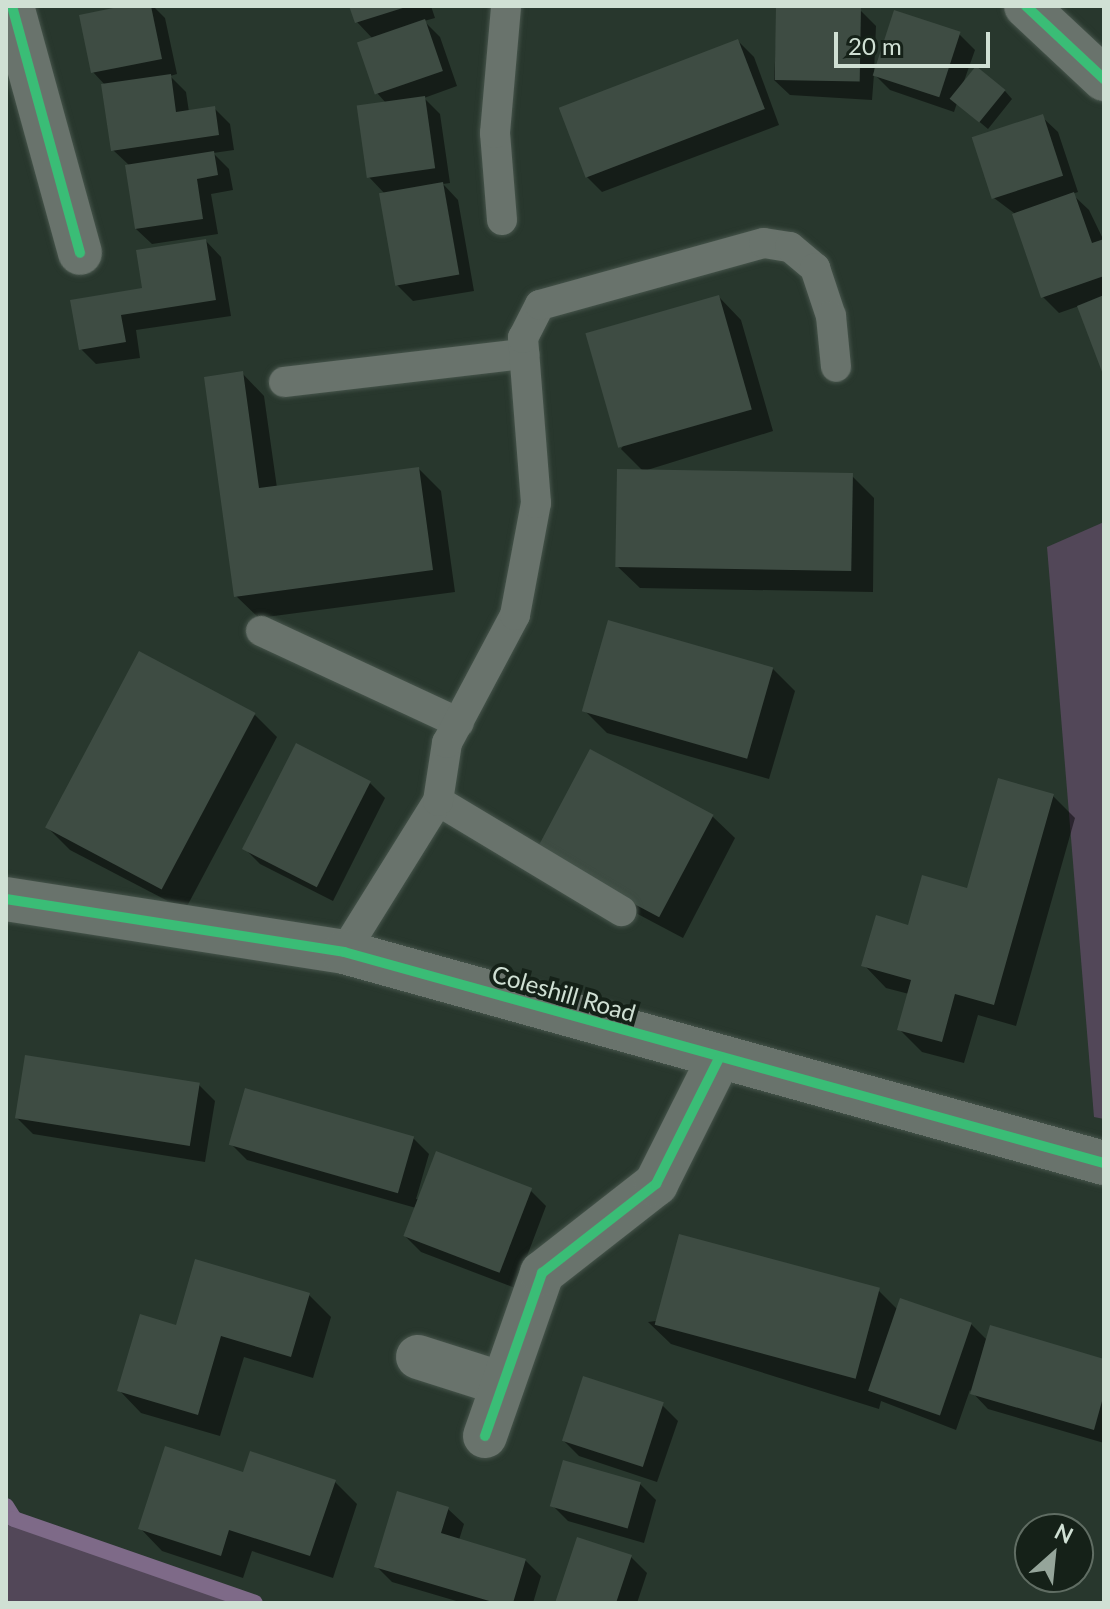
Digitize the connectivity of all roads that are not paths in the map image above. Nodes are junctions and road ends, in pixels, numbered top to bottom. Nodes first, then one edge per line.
1 (12, 6) edge
2 (506, 6) edge
3 (1026, 6) edge
4 (1104, 79) edge
5 (502, 220) dead end
6 (80, 253) dead end
7 (524, 354) junction
8 (836, 367) dead end
9 (284, 382) dead end
10 (261, 631) dead end
11 (459, 723) junction
12 (438, 801) junction
13 (6, 899) edge
14 (621, 911) dead end
15 (344, 952) junction
16 (719, 1058) junction
17 (1104, 1163) edge
18 (418, 1357) dead end
19 (503, 1384) junction
20 (485, 1436) dead end

1 - 6 street
2 - 5 lane
3 - 4 street
7 - 8 lane
7 - 9 lane
7 - 11 lane
10 - 11 lane
11 - 12 lane
12 - 14 lane
12 - 15 lane
13 - 15 street, Coleshill Road
15 - 16 street, Coleshill Road
16 - 17 street, Coleshill Road
16 - 19 street
18 - 19 street
19 - 20 street

